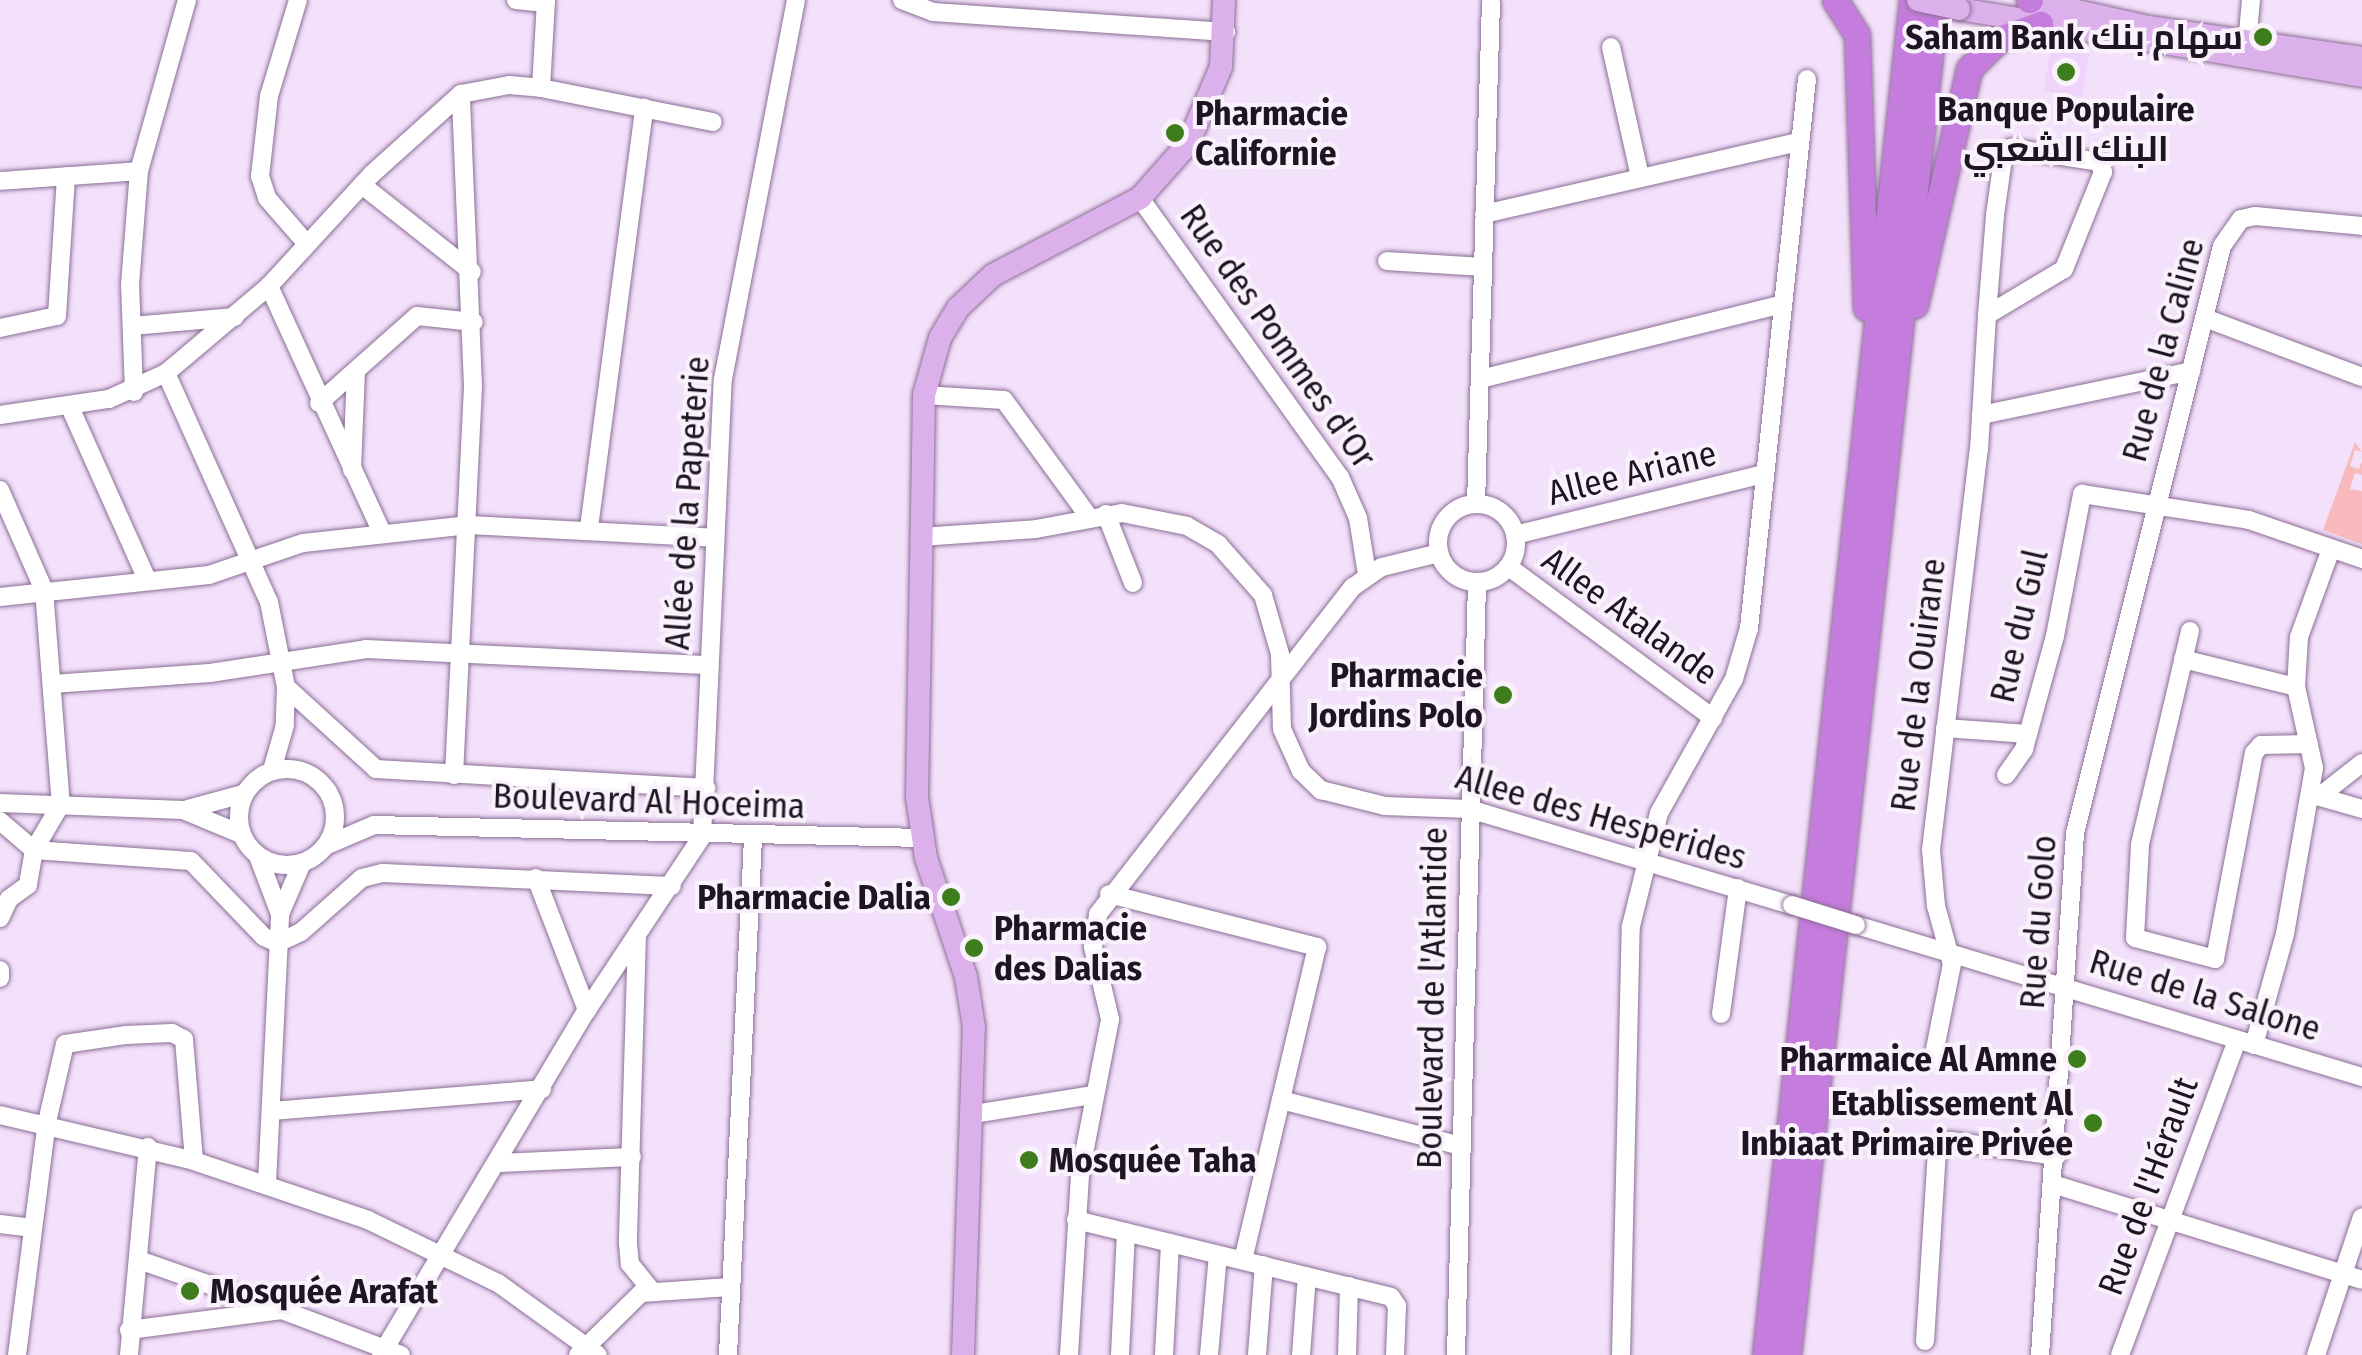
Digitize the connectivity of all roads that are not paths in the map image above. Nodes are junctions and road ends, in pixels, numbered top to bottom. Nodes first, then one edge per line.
1 (187, 0) edge
2 (298, 0) edge
3 (516, 0) edge
4 (796, 0) edge
5 (902, 0) edge
6 (1224, 0) edge
7 (1835, 0) edge
8 (1862, 0) edge
9 (1915, 0) edge
10 (2251, 0) edge
11 (545, 2) edge
12 (1491, 2) edge
13 (1948, 4) edge
14 (2069, 5) edge
15 (2032, 6) edge
16 (1226, 32) junction
17 (1857, 35) junction
18 (2247, 44) junction
19 (1612, 47) dead end
20 (2362, 58) edge
21 (2362, 76) edge
22 (1807, 79) dead end
23 (541, 88) junction
24 (460, 94) junction
25 (644, 108) junction
26 (714, 122) dead end
27 (1799, 142) junction
28 (139, 171) junction
29 (66, 176) junction
30 (1640, 176) junction
31 (0, 180) edge
32 (362, 185) junction
33 (1140, 198) junction
34 (1484, 214) junction
35 (2362, 226) edge
36 (307, 244) junction
37 (1387, 261) dead end
38 (1483, 266) junction
39 (472, 272) junction
40 (269, 286) junction
41 (1783, 304) junction
42 (1987, 315) junction
43 (235, 317) junction
44 (2205, 318) junction
45 (474, 322) junction
46 (132, 326) junction
47 (0, 328) edge
48 (356, 371) junction
49 (2191, 371) junction
50 (166, 373) junction
51 (2362, 378) edge
52 (1480, 379) junction
53 (1870, 386) junction
54 (134, 392) junction
55 (924, 395) junction
56 (320, 404) junction
57 (69, 405) junction
58 (0, 416) edge
59 (1982, 416) junction
60 (1888, 426) junction
61 (352, 473) junction
62 (1764, 474) junction
63 (0, 490) edge
64 (2156, 502) junction
65 (1476, 504) junction
66 (1098, 516) junction
67 (469, 525) junction
68 (589, 528) junction
69 (382, 532) junction
70 (1516, 535) junction
71 (920, 537) junction
72 (714, 538) junction
73 (2331, 549) junction
74 (1438, 553) junction
75 (2362, 559) edge
76 (252, 560) junction
77 (1509, 567) junction
78 (1367, 574) junction
79 (146, 579) junction
80 (1133, 583) dead end
81 (1476, 583) junction
82 (44, 590) junction
83 (0, 598) edge
84 (2190, 631) dead end
85 (460, 652) junction
86 (283, 658) junction
87 (2183, 659) junction
88 (710, 665) junction
89 (1280, 681) junction
90 (52, 684) junction
91 (286, 687) junction
92 (2296, 687) junction
93 (1713, 718) junction
94 (285, 725) junction
95 (1945, 728) junction
96 (2028, 734) junction
97 (2309, 744) junction
98 (2362, 763) edge
99 (272, 770) junction
100 (305, 771) junction
101 (454, 775) junction
102 (2006, 775) dead end
103 (706, 788) junction
104 (243, 794) junction
105 (2314, 795) junction
106 (0, 803) edge
107 (334, 803) junction
108 (61, 804) junction
109 (1469, 809) junction
110 (2362, 809) edge
111 (183, 810) junction
112 (0, 821) edge
113 (374, 825) junction
114 (241, 834) junction
115 (702, 836) junction
116 (753, 838) junction
117 (921, 838) junction
118 (325, 846) junction
119 (34, 850) junction
120 (258, 856) junction
121 (1645, 860) junction
122 (302, 863) junction
123 (536, 878) junction
124 (672, 886) junction
125 (1738, 888) junction
126 (1109, 894) junction
127 (280, 914) junction
128 (0, 918) edge
129 (1856, 925) joint
130 (637, 933) junction
131 (278, 943) junction
132 (1951, 952) junction
133 (0, 970) edge
134 (0, 978) edge
135 (2067, 988) junction
136 (588, 1010) junction
137 (1721, 1014) dead end
138 (2245, 1042) junction
139 (1933, 1060) dead end
140 (2362, 1076) edge
141 (542, 1089) junction
142 (1092, 1095) junction
143 (1282, 1100) junction
144 (271, 1111) junction
145 (0, 1114) edge
146 (974, 1114) junction
147 (47, 1122) junction
148 (1460, 1146) junction
149 (148, 1148) junction
150 (2058, 1156) junction
151 (632, 1157) junction
152 (194, 1161) junction
153 (498, 1163) junction
154 (267, 1183) junction
155 (2056, 1185) junction
156 (2362, 1217) edge
157 (1076, 1220) junction
158 (2171, 1221) junction
159 (0, 1224) edge
160 (30, 1228) junction
161 (1126, 1232) junction
162 (1170, 1242) junction
163 (441, 1252) junction
164 (1218, 1254) junction
165 (138, 1260) junction
166 (1243, 1260) junction
167 (1264, 1266) junction
168 (2343, 1274) junction
169 (1307, 1276) junction
170 (2362, 1280) edge
171 (1349, 1286) junction
172 (730, 1287) junction
173 (651, 1290) junction
174 (282, 1310) junction
175 (10, 1328) edge
176 (129, 1330) junction
177 (1925, 1340) dead end
178 (390, 1352) edge
179 (588, 1352) edge
180 (16, 1355) edge
181 (129, 1355) edge
182 (728, 1355) edge
183 (962, 1355) edge
184 (1069, 1355) edge
185 (1120, 1355) edge
186 (1164, 1355) edge
187 (1209, 1355) edge
188 (1258, 1355) edge
189 (1301, 1355) edge
190 (1347, 1355) edge
191 (1395, 1355) edge
192 (1456, 1355) edge
193 (1621, 1355) edge
194 (1765, 1355) edge
195 (1788, 1355) edge
196 (2040, 1355) edge
197 (2120, 1355) edge
198 (2316, 1355) edge

1 - 28 street
2 - 36 street
3 - 11 street
4 - 72 street, Allée de la Papeterie
5 - 16 street
6 - 16 main road
7 - 17 highway
8 - 17 highway
9 - 13 main road, bridge
9 - 53 highway
10 - 18 street
11 - 23 street
12 - 34 street
13 - 15 main road
13 - 60 highway
14 - 15 main road
14 - 18 main road
15 - 21 main road
15 - 60 highway
16 - 33 main road
17 - 53 highway
18 - 20 main road
19 - 30 street
22 - 27 street
23 - 24 street
23 - 25 street
24 - 32 street
24 - 39 street
25 - 26 street
25 - 68 street
27 - 30 street
27 - 41 street
28 - 29 street
28 - 46 street
29 - 31 street
29 - 47 street
30 - 34 street
32 - 36 street
32 - 39 street
33 - 55 main road
33 - 78 street, Rue des Pommes d'Or
34 - 38 street
35 - 44 street, Rue de la Caline
36 - 40 street
37 - 38 street
38 - 52 street
39 - 45 street
40 - 43 street
40 - 56 street
41 - 52 street
41 - 62 street
42 - 42 street, Rue de la Ouirane
42 - 59 street, Rue de la Ouirane
43 - 46 street
43 - 50 street
44 - 49 street, Rue de la Caline
44 - 51 street
45 - 48 street
45 - 67 street
46 - 54 street
48 - 56 street
48 - 61 street
49 - 59 street
49 - 64 street, Rue de la Caline
50 - 54 street
50 - 76 street
52 - 65 street
53 - 194 highway
54 - 57 street
55 - 66 street
55 - 71 main road
56 - 61 street
57 - 58 street
57 - 79 street
59 - 95 street, Rue de la Ouirane
60 - 195 highway
61 - 69 street
62 - 70 street, Allee Ariane
62 - 93 street
63 - 82 street
64 - 73 street
64 - 96 street, Rue du Gul
64 - 135 street, Rue du Golo
65 - 70 street
65 - 74 street
66 - 71 street, Allee des Hesperides
66 - 80 street
66 - 89 street, Allee des Hesperides
67 - 68 street
67 - 69 street
67 - 85 street
68 - 72 street
69 - 76 street
70 - 77 street
71 - 117 main road
72 - 88 street, Allée de la Papeterie
73 - 75 street
73 - 92 street, Rue de l'Hérault
74 - 78 street
74 - 81 street
76 - 79 street
76 - 86 street
77 - 81 street
77 - 93 street, Allee Atalande
78 - 89 street
79 - 82 street
81 - 109 street, Boulevard de l'Atlantide
82 - 83 street
82 - 90 street
84 - 87 street
85 - 86 street
85 - 88 street
85 - 101 street
86 - 90 street
86 - 91 street
87 - 92 street
87 - 97 street
88 - 103 street, Allée de la Papeterie
89 - 109 street, Allee des Hesperides
89 - 126 street
90 - 108 street
91 - 94 street
91 - 101 street
92 - 97 street, Rue de l'Hérault
93 - 121 street
94 - 99 street
94 - 100 street
95 - 96 street
95 - 132 street, Rue de la Ouirane
96 - 102 street, Rue du Gul
97 - 105 street, Rue de l'Hérault
98 - 105 street
99 - 100 street
99 - 104 street
100 - 107 street
101 - 103 street
103 - 115 street, Allée de la Papeterie
104 - 111 street
104 - 114 street
105 - 110 street
105 - 138 street, Rue de l'Hérault
106 - 108 street
107 - 113 street, Boulevard Al Hoceima
107 - 118 street
108 - 111 street
108 - 119 street
109 - 121 street, Allee des Hesperides
109 - 148 street, Boulevard de l'Atlantide
111 - 114 street
112 - 119 street
113 - 115 street, Boulevard Al Hoceima
113 - 118 street, Boulevard Al Hoceima
114 - 120 street
115 - 116 street, Boulevard Al Hoceima
115 - 124 street
116 - 117 street, Boulevard Al Hoceima
116 - 172 street
117 - 146 main road
118 - 122 street
119 - 128 street
119 - 131 street
120 - 122 street
120 - 127 street
121 - 125 street, Allee des Hesperides
121 - 193 street
122 - 127 street
123 - 124 street
123 - 131 street
123 - 136 street
124 - 130 street
125 - 129 street, Allee des Hesperides, bridge
125 - 137 street
126 - 142 street
126 - 143 street
127 - 131 street
129 - 132 street, Rue de la Salone
130 - 136 street
130 - 151 street
131 - 144 street
132 - 135 street, Rue de la Salone
132 - 139 street, Rue de la Ouirane
133 - 134 street
135 - 138 street, Rue de la Salone
135 - 150 street, Rue du Golo
136 - 141 street
138 - 140 street, Rue de la Salone
138 - 158 street, Rue de l'Hérault
141 - 144 street
141 - 153 street
142 - 146 street
142 - 157 street
143 - 148 street
143 - 166 street
144 - 154 street
145 - 147 street
146 - 183 main road
147 - 149 street
147 - 152 street
147 - 160 street
148 - 192 street, Boulevard de l'Atlantide
149 - 152 street
149 - 165 street
150 - 155 street, Rue du Golo
150 - 177 street
151 - 153 street
151 - 173 street
152 - 154 street
153 - 163 street
154 - 163 street
155 - 158 street
155 - 196 street, Rue du Golo
156 - 168 street
157 - 161 street
157 - 184 street
158 - 168 street
158 - 197 street, Rue de l'Hérault
159 - 160 street
160 - 175 street
161 - 162 street
161 - 185 street
162 - 164 street
162 - 186 street
163 - 178 street
163 - 179 street
164 - 166 street
164 - 187 street
165 - 174 street
165 - 176 street
166 - 167 street
167 - 169 street
167 - 188 street
168 - 170 street
168 - 198 street
169 - 171 street
169 - 189 street
171 - 190 street
171 - 191 street
172 - 173 street
172 - 182 street
173 - 179 street
174 - 176 street
174 - 178 street
175 - 180 street
176 - 181 street

